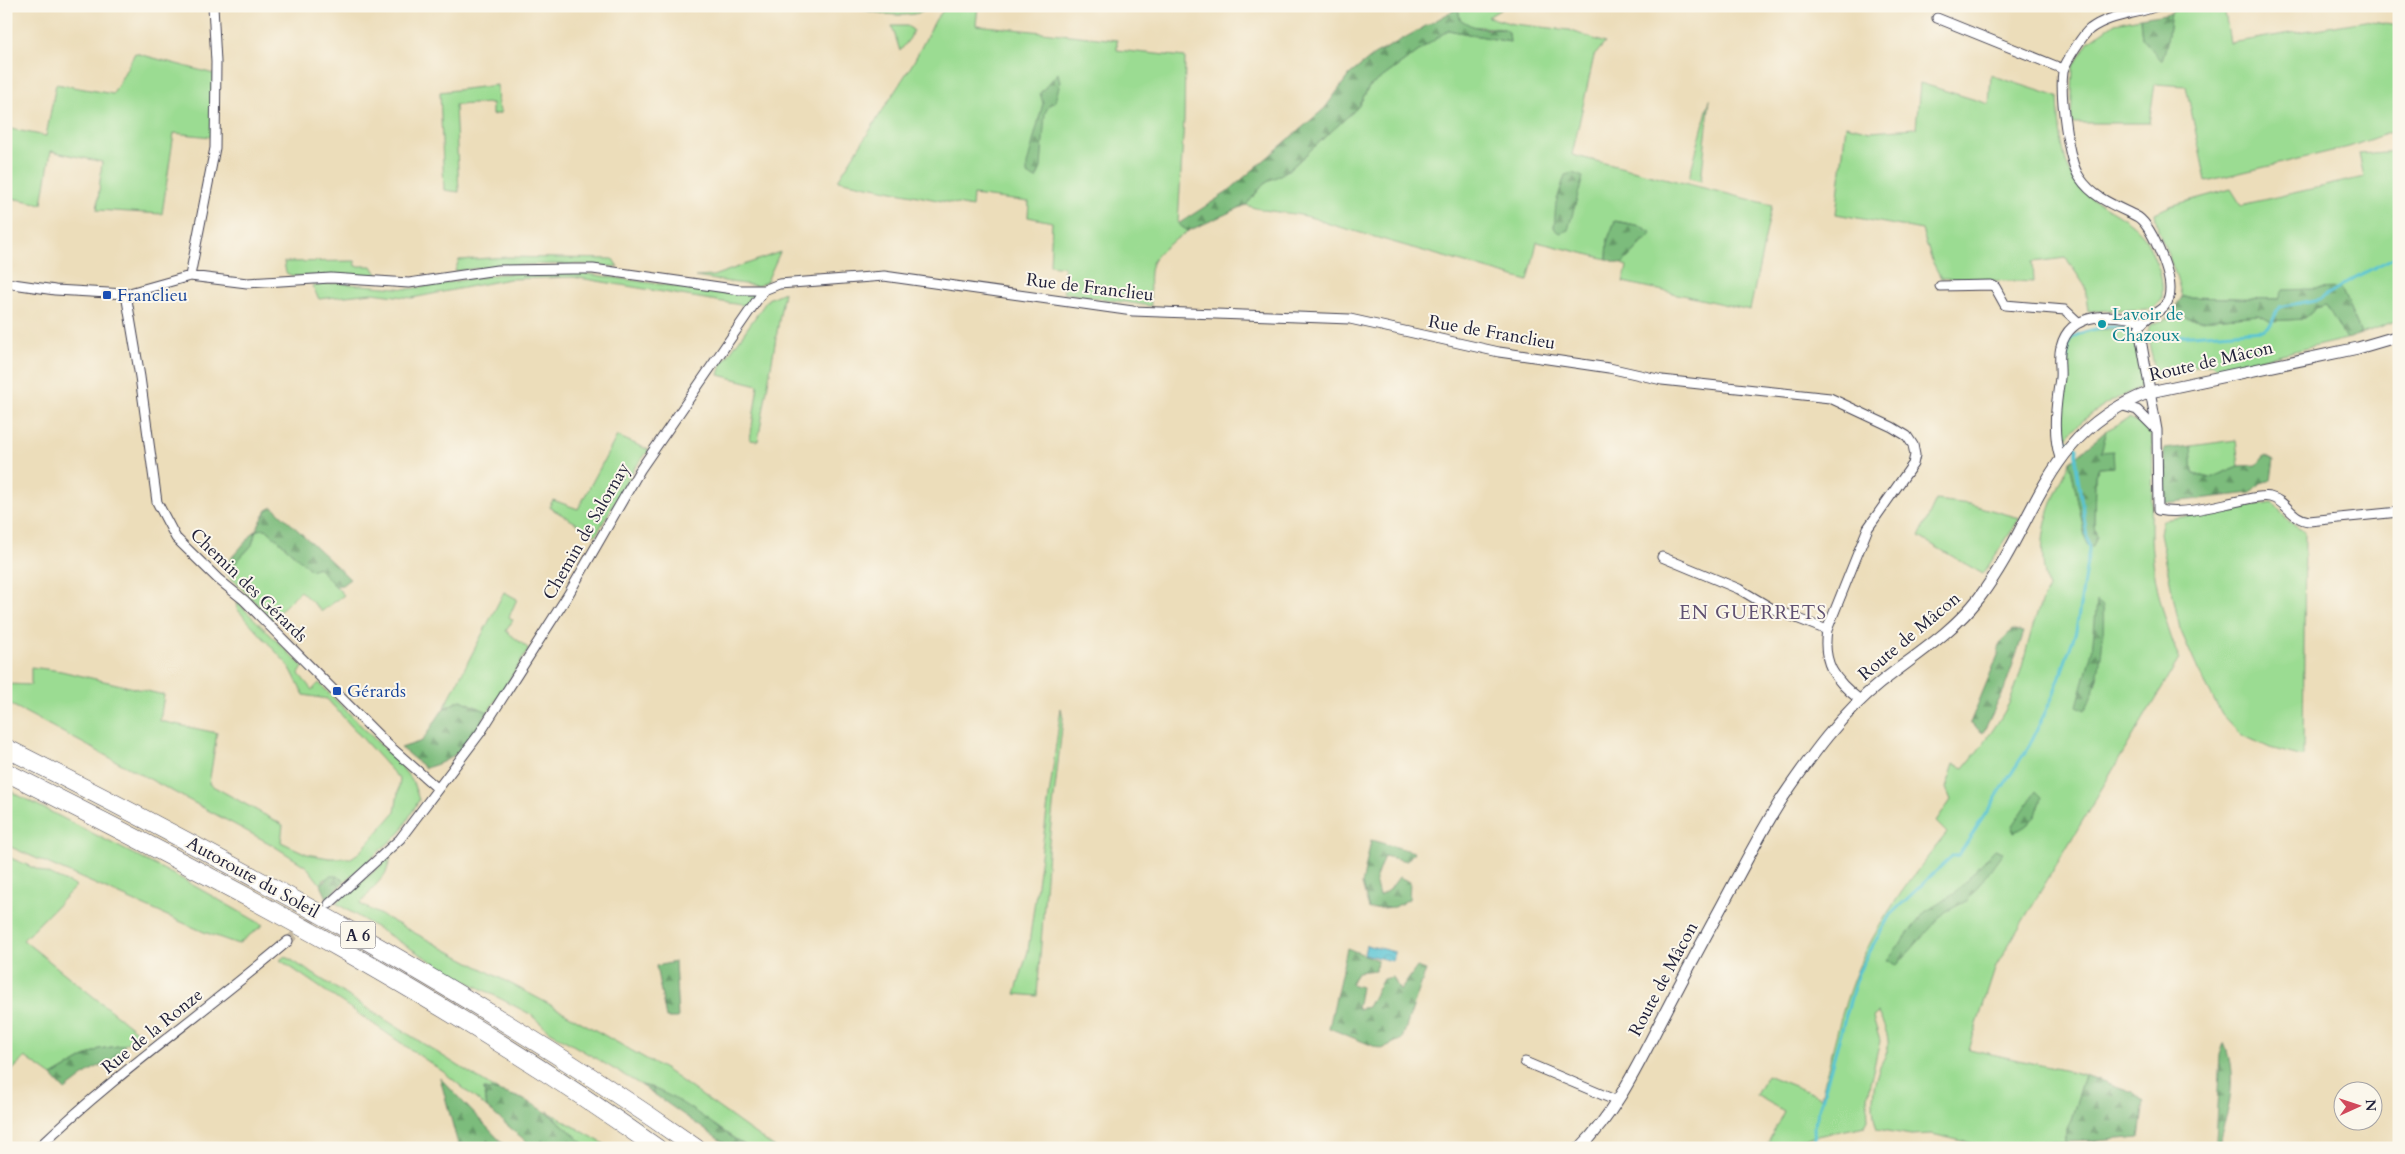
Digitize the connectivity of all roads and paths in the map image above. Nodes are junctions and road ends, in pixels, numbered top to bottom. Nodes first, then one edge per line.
1 (213, 6) edge
2 (2158, 6) edge
3 (1937, 18) dead end
4 (2063, 69) junction
5 (190, 276) junction
6 (6, 283) edge
7 (1940, 286) dead end
8 (764, 290) junction
9 (126, 294) junction
10 (2142, 321) junction
11 (2079, 323) junction
12 (2399, 336) edge
13 (2150, 392) junction
14 (2120, 405) junction
15 (2157, 430) junction
16 (2060, 458) junction
17 (2399, 512) edge
18 (1662, 558) dead end
19 (1827, 630) junction
20 (1860, 700) junction
21 (6, 748) edge
22 (6, 772) edge
23 (437, 788) junction
24 (329, 904) dead end
25 (288, 941) tunnel mouth
26 (1525, 1062) dead end
27 (1617, 1102) junction
28 (38, 1148) edge
29 (657, 1148) edge
30 (696, 1148) edge
31 (1580, 1148) edge

1 - 5 street
2 - 4 street
3 - 4 street
4 - 10 street
5 - 8 street
5 - 9 street
6 - 9 street
7 - 11 street
8 - 19 street, Rue de Franclieu
8 - 23 street, Chemin de Salornay
9 - 23 street, Chemin des Gérards
10 - 11 street
10 - 13 street
11 - 16 street
12 - 13 street, Route de Mâcon
13 - 14 street, Route de Mâcon
13 - 15 street
14 - 15 street
14 - 16 street, Route de Mâcon
15 - 17 street
16 - 20 street, Route de Mâcon
18 - 19 street
19 - 20 street, Rue de Franclieu
20 - 27 street, Route de Mâcon
21 - 30 highway, Autoroute du Soleil / A 6
22 - 29 highway, Autoroute du Soleil / A 6
23 - 24 street
25 - 28 street, Rue de la Ronze
26 - 27 street
27 - 31 street, Route de Mâcon

